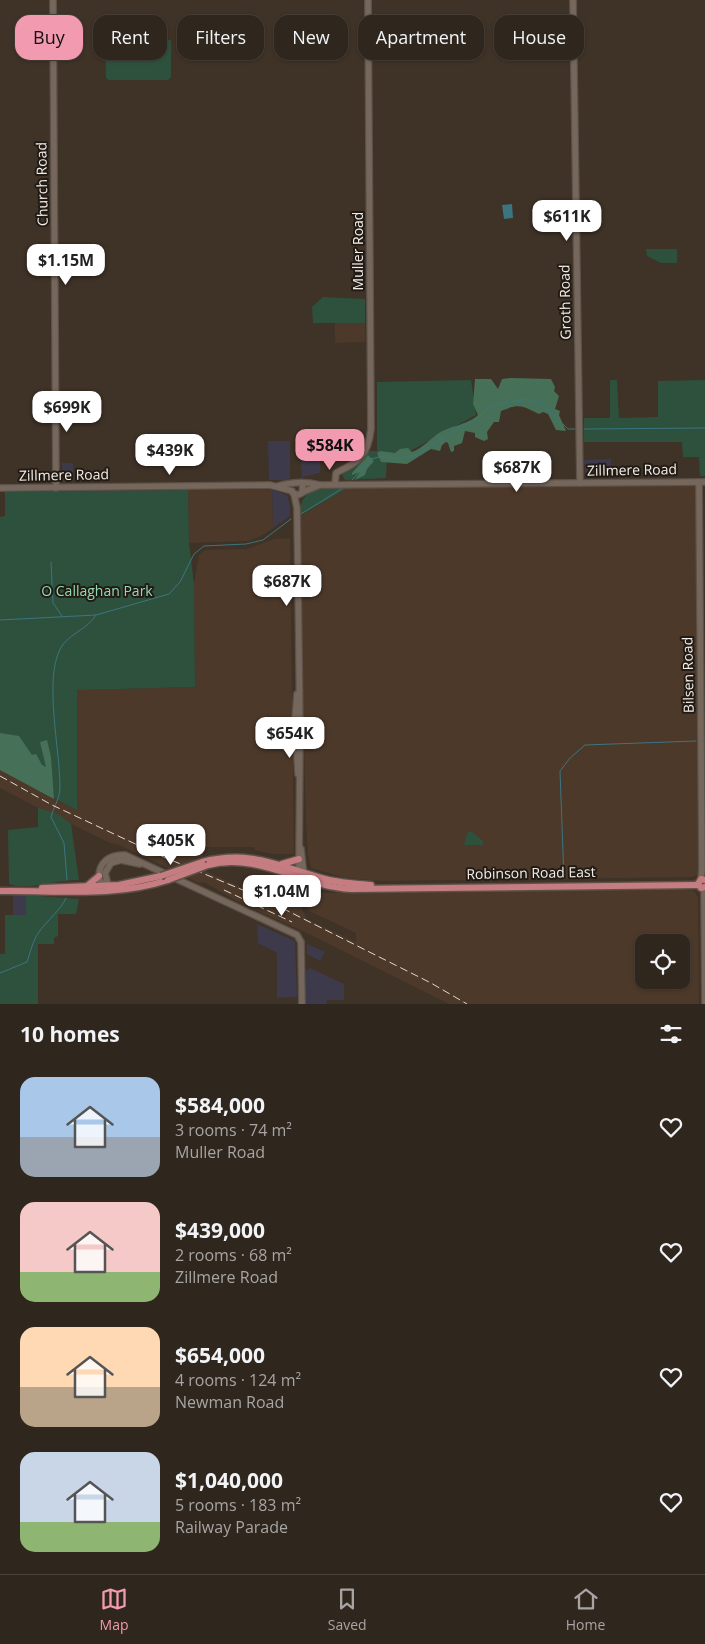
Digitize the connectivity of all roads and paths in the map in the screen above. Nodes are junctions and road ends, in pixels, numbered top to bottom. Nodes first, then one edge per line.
1 (53, 0) edge
2 (368, 0) edge
3 (574, 0) edge
4 (56, 477) junction
5 (702, 482) edge
6 (580, 483) junction
7 (303, 484) junction
8 (337, 484) junction
9 (320, 485) junction
10 (0, 488) edge
11 (56, 488) junction
12 (64, 488) junction
13 (293, 489) junction
14 (303, 493) junction
15 (297, 508) junction
16 (300, 847) junction
17 (299, 859) junction
18 (205, 864) junction
19 (281, 864) junction
20 (149, 867) junction
21 (302, 871) junction
22 (99, 876) junction
23 (302, 878) junction
24 (702, 884) edge
25 (105, 885) junction
26 (87, 886) junction
27 (379, 888) junction
28 (31, 890) junction
29 (0, 891) edge
30 (112, 892) junction
31 (302, 1004) edge
32 (705, 1004) edge

1 - 4 street, Church Road
2 - 8 street, Muller Road
3 - 6 street, Groth Road
4 - 11 street, Church Road
4 - 12 street
5 - 6 street, Zillmere Road
5 - 24 street, Bilsen Road
6 - 8 street, Zillmere Road
7 - 9 street, Zillmere Road
7 - 13 street, Zillmere Road
7 - 14 street
8 - 9 street, Zillmere Road
9 - 14 street, Zillmere Road
10 - 11 street, Zillmere Road
11 - 12 street, Zillmere Road
12 - 13 street, Zillmere Road
13 - 14 street, Zillmere Road
13 - 15 street
14 - 15 street
15 - 16 street
16 - 17 street
16 - 21 street
17 - 19 main road
17 - 21 street
18 - 19 main road, Robinson Road East
18 - 23 main road, Robinson Road East
18 - 25 main road, bridge
18 - 30 main road, bridge
19 - 21 main road, Robinson Road East
20 - 22 street
20 - 25 street
20 - 31 street
21 - 23 street
21 - 27 main road, Robinson Road East
22 - 25 street
22 - 26 main road
23 - 27 main road, Robinson Road East
24 - 27 main road, Robinson Road East
24 - 32 street, Bilsen Road
25 - 26 main road
25 - 30 street
26 - 28 main road
28 - 29 main road
28 - 30 main road

